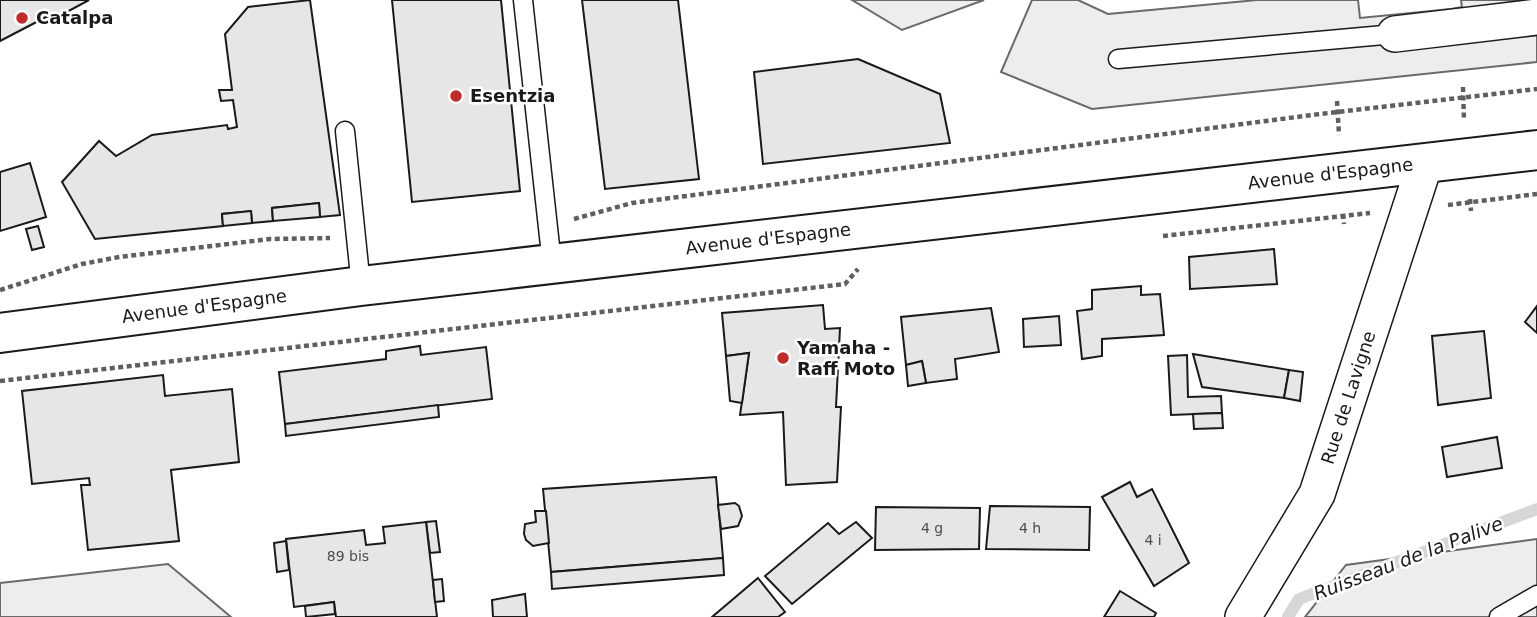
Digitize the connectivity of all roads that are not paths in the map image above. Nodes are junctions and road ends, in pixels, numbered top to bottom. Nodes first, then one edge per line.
1 (523, 0) edge
2 (1537, 17) edge
3 (1395, 34) joint
4 (1118, 59) dead end
5 (345, 131) dead end
6 (1537, 150) edge
7 (1425, 163) junction
8 (552, 264) junction
9 (361, 286) junction
10 (0, 333) edge
11 (1537, 595) edge
12 (1243, 617) edge
13 (1499, 617) edge

1 - 8 lane
2 - 3 street
3 - 4 lane
5 - 9 lane
6 - 7 main road, Avenue d'Espagne
7 - 8 main road, Avenue d'Espagne
7 - 12 street, Rue de Lavigne
8 - 9 main road, Avenue d'Espagne
9 - 10 main road, Avenue d'Espagne
11 - 13 lane

